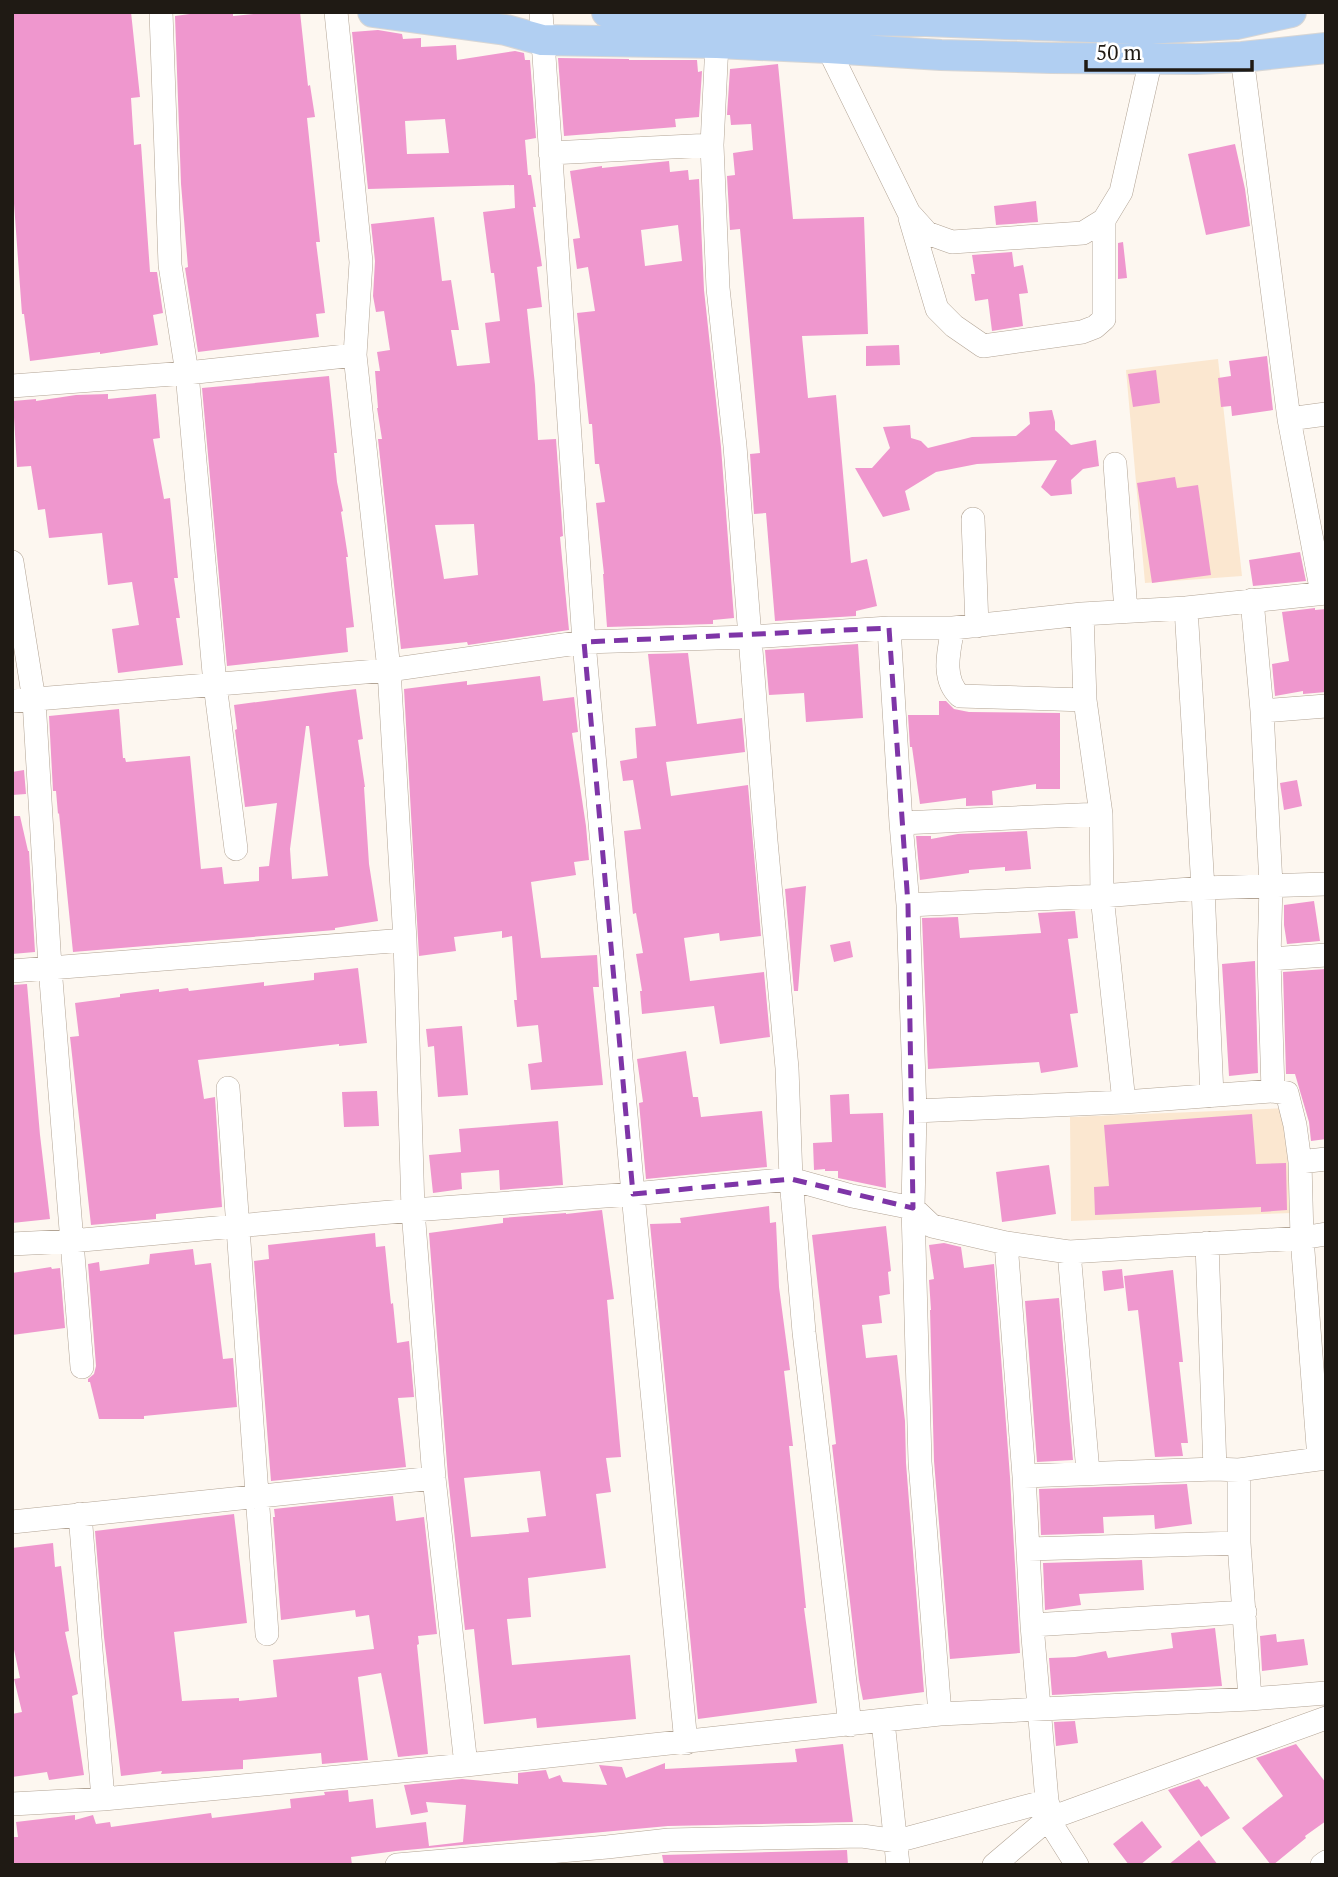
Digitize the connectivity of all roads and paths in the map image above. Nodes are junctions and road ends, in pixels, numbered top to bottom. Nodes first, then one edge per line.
1 (161, 12) edge
2 (336, 12) edge
3 (373, 12) edge
4 (607, 12) edge
5 (1291, 12) edge
6 (696, 16) edge
7 (542, 26) edge
8 (823, 27) edge
9 (717, 43) junction
10 (1326, 48) edge
11 (1242, 57) junction
12 (1151, 59) junction
13 (712, 145) junction
14 (550, 153) junction
15 (909, 213) junction
16 (1104, 220) junction
17 (355, 355) junction
18 (187, 373) junction
19 (12, 386) edge
20 (1326, 414) edge
21 (1289, 419) junction
22 (1115, 464) dead end
23 (973, 519) dead end
24 (12, 562) edge
25 (1324, 593) edge
26 (1252, 600) junction
27 (1186, 608) junction
28 (1126, 611) junction
29 (1082, 614) junction
30 (977, 626) junction
31 (890, 628) junction
32 (953, 628) junction
33 (749, 637) junction
34 (584, 642) junction
35 (388, 670) junction
36 (215, 684) junction
37 (1085, 700) junction
38 (23, 701) edge
39 (1326, 706) edge
40 (1262, 711) junction
41 (1101, 814) junction
42 (901, 823) junction
43 (236, 849) dead end
44 (1326, 884) edge
45 (1271, 885) junction
46 (1203, 888) junction
47 (1102, 896) junction
48 (908, 905) junction
49 (405, 940) junction
50 (1326, 955) edge
51 (1269, 959) junction
52 (50, 967) junction
53 (12, 971) edge
54 (228, 1088) dead end
55 (1273, 1091) junction
56 (1212, 1096) junction
57 (1124, 1102) junction
58 (915, 1111) junction
59 (1326, 1159) edge
60 (1300, 1162) junction
61 (791, 1179) junction
62 (633, 1194) junction
63 (913, 1208) junction
64 (413, 1210) junction
65 (237, 1226) junction
66 (1326, 1234) edge
67 (1302, 1238) junction
68 (71, 1241) junction
69 (1006, 1243) junction
70 (1207, 1243) junction
71 (12, 1244) edge
72 (1069, 1252) junction
73 (82, 1367) dead end
74 (1322, 1458) edge
75 (1215, 1469) junction
76 (1239, 1470) junction
77 (1088, 1472) junction
78 (1024, 1476) junction
79 (434, 1478) junction
80 (257, 1496) junction
81 (80, 1514) junction
82 (12, 1522) edge
83 (1239, 1543) junction
84 (1028, 1549) junction
85 (1245, 1612) junction
86 (1032, 1625) junction
87 (267, 1634) dead end
88 (1326, 1693) edge
89 (1250, 1699) junction
90 (1038, 1709) junction
91 (940, 1714) junction
92 (1326, 1718) edge
93 (883, 1721) junction
94 (850, 1725) junction
95 (686, 1743) junction
96 (466, 1765) junction
97 (103, 1799) junction
98 (12, 1804) edge
99 (1049, 1813) junction
100 (897, 1841) junction
101 (397, 1865) edge
102 (898, 1865) edge
103 (994, 1865) edge
104 (1077, 1865) edge

1 - 18 street
2 - 17 street
3 - 7 main road
4 - 6 main road
5 - 8 main road
6 - 8 main road
6 - 9 street
7 - 9 main road
7 - 14 street
8 - 9 main road
8 - 12 main road
8 - 15 street
9 - 13 street
10 - 11 main road
11 - 12 main road
11 - 21 street
12 - 16 street
13 - 14 street
13 - 33 street
14 - 34 street
15 - 16 street
15 - 16 street
17 - 18 street
17 - 35 street
18 - 19 street
18 - 36 street
20 - 21 street
21 - 25 street
22 - 28 street
23 - 30 street
24 - 38 street
25 - 26 street
26 - 27 street
26 - 40 street
27 - 28 street
27 - 46 street
28 - 29 street
29 - 30 street
29 - 37 street
30 - 32 street
31 - 32 street
31 - 33 street
31 - 42 street
32 - 37 street
33 - 34 street
33 - 61 street
34 - 35 street
34 - 62 street
35 - 36 street
35 - 49 street
36 - 38 street
36 - 43 street
37 - 41 street
38 - 52 street
39 - 40 street
40 - 45 street
41 - 42 street
41 - 47 street
42 - 48 street
44 - 45 street
45 - 46 street
45 - 51 street
46 - 47 street
46 - 56 street
47 - 48 street
47 - 57 street
48 - 58 street
49 - 52 street
49 - 64 street
50 - 51 street
51 - 55 street
52 - 53 street
52 - 68 street
54 - 65 street
55 - 56 street
55 - 60 street
56 - 57 street
57 - 58 street
58 - 63 street
59 - 60 street
60 - 67 street
61 - 62 street
61 - 63 street
61 - 94 street
62 - 64 street
62 - 95 street
63 - 69 street
63 - 91 street
64 - 65 street
64 - 79 street
65 - 68 street
65 - 80 street
66 - 67 street
67 - 70 street
67 - 74 street
68 - 71 street
68 - 73 street
69 - 72 street
69 - 78 street
70 - 72 street
70 - 75 street
72 - 77 street
74 - 76 street
75 - 76 street
75 - 77 street
76 - 83 street
77 - 78 street
78 - 84 street
79 - 80 street
79 - 96 street
80 - 81 street
80 - 87 street
81 - 82 street
81 - 97 street
83 - 84 street
83 - 85 street
84 - 86 street
85 - 86 street
85 - 89 street
86 - 90 street
88 - 89 street
89 - 90 street
90 - 91 street
90 - 99 street
91 - 93 street
92 - 99 street
93 - 94 street
93 - 100 street
94 - 95 street
95 - 96 street
96 - 97 street
97 - 98 street
99 - 100 street
99 - 103 street
99 - 104 street
100 - 101 street
100 - 102 street

